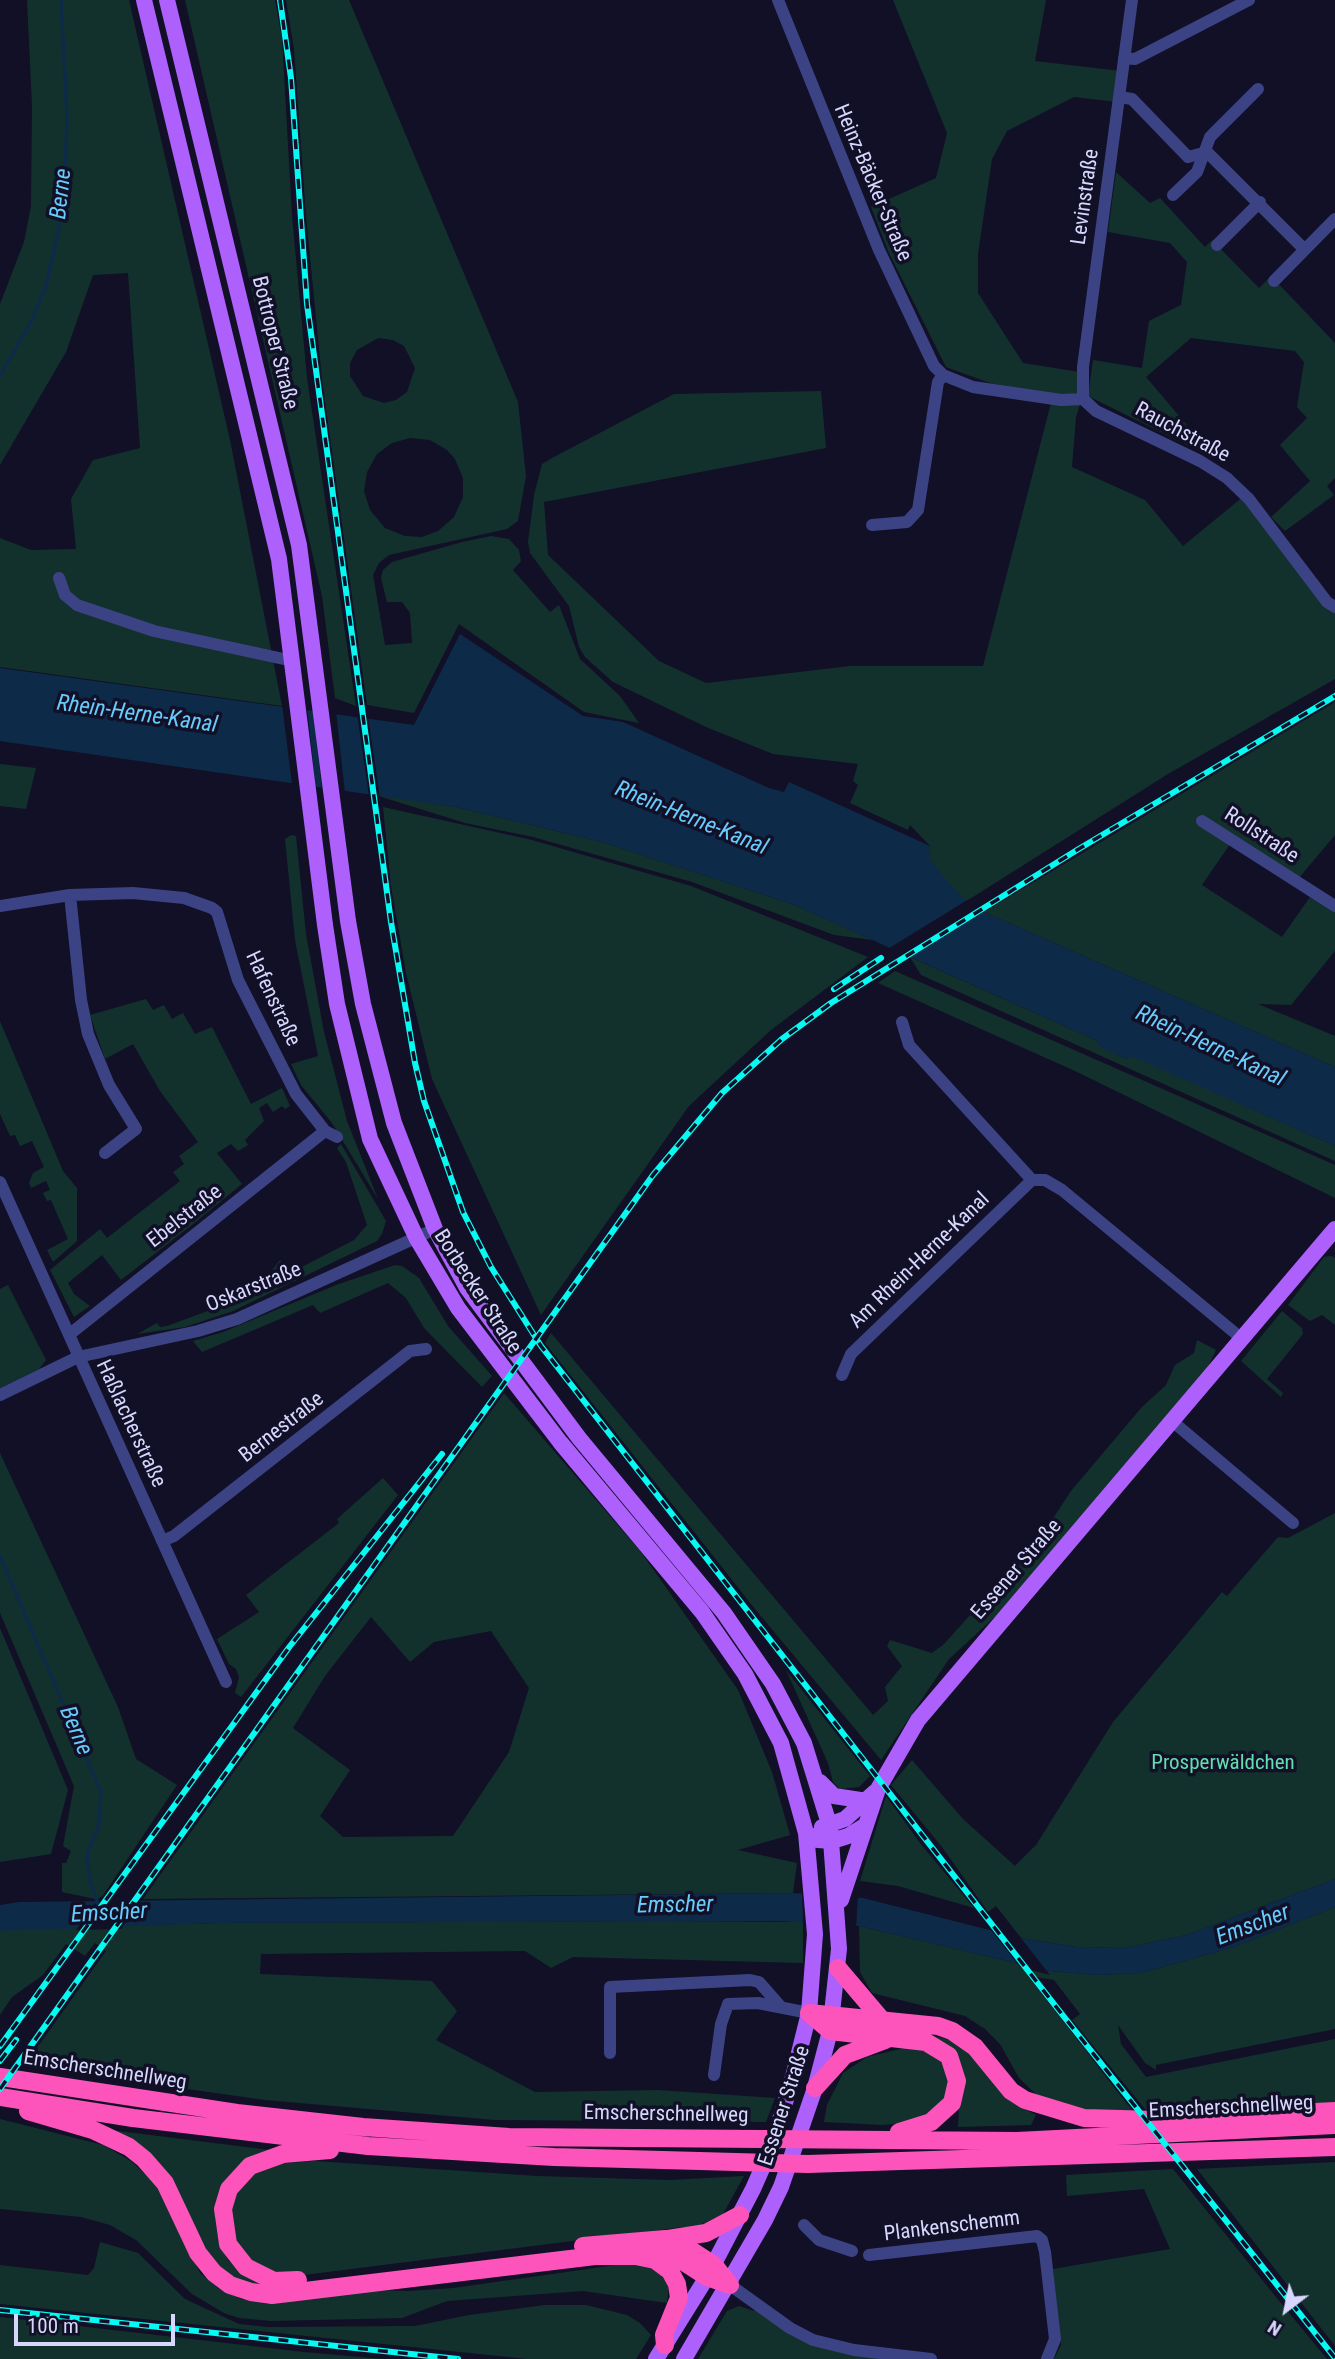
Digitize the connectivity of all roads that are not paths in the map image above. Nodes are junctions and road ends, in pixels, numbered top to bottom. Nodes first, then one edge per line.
1 (144, 0) edge
2 (167, 0) edge
3 (778, 0) edge
4 (1132, 0) edge
5 (1249, 0) edge
6 (1124, 58) junction
7 (1258, 89) dead end
8 (1119, 97) junction
9 (1207, 152) junction
10 (1173, 195) dead end
11 (1260, 202) junction
12 (1335, 219) edge
13 (1217, 245) dead end
14 (1304, 249) junction
15 (1274, 281) dead end
16 (943, 375) junction
17 (1083, 399) junction
18 (872, 525) dead end
19 (59, 578) dead end
20 (1335, 607) edge
21 (293, 661) junction
22 (321, 700) joint
23 (1202, 821) dead end
24 (70, 895) junction
25 (0, 905) edge
26 (1335, 906) edge
27 (902, 1021) dead end
28 (331, 1134) joint
29 (105, 1153) dead end
30 (1032, 1180) junction
31 (0, 1182) edge
32 (436, 1229) junction
33 (417, 1239) junction
34 (1332, 1239) edge
35 (70, 1334) junction
36 (1241, 1338) junction
37 (426, 1349) dead end
38 (78, 1357) junction
39 (842, 1375) dead end
40 (0, 1395) edge
41 (1172, 1420) junction
42 (1293, 1523) dead end
43 (162, 1541) junction
44 (226, 1682) dead end
45 (815, 1772) junction
46 (872, 1795) junction
47 (866, 1825) junction
48 (806, 1833) junction
49 (831, 1834) junction
50 (842, 1879) junction
51 (838, 1968) junction
52 (780, 2007) junction
53 (809, 2013) junction
54 (882, 2020) junction
55 (831, 2022) junction
56 (890, 2039) junction
57 (610, 2053) dead end
58 (715, 2075) dead end
59 (8, 2079) edge
60 (816, 2088) junction
61 (1, 2099) edge
62 (1335, 2111) edge
63 (1335, 2125) edge
64 (865, 2138) junction
65 (368, 2146) junction
66 (1335, 2147) edge
67 (740, 2215) junction
68 (804, 2225) dead end
69 (666, 2239) junction
70 (852, 2250) dead end
71 (869, 2255) dead end
72 (595, 2256) junction
73 (710, 2271) junction
74 (730, 2285) junction
75 (661, 2352) edge
76 (684, 2359) edge
77 (931, 2359) edge
78 (1047, 2359) edge

1 - 21 main road
2 - 22 main road, Bottroper Straße
3 - 16 street, Heinz-Bäcker-Straße
4 - 6 street, Levinstraße
5 - 6 street
6 - 8 street, Levinstraße
7 - 9 street
8 - 9 street
8 - 17 street, Levinstraße
9 - 10 street
9 - 11 street
11 - 13 street
11 - 14 street
12 - 14 street
14 - 15 street
16 - 17 street
16 - 18 street
17 - 20 street, Rauchstraße
19 - 21 street
21 - 33 main road, Borbecker Straße
22 - 32 main road, Borbecker Straße
23 - 26 street, Rollstraße
24 - 25 street, Hafenstraße
24 - 28 street, Hafenstraße
24 - 29 street
27 - 30 street
28 - 35 street, Ebelstraße
30 - 36 street
30 - 39 street, Am Rhein-Herne-Kanal
31 - 35 street, Haßlacherstraße
32 - 33 street, Oskarstraße
32 - 45 main road, Borbecker Straße
33 - 38 street, Oskarstraße
33 - 48 main road, Borbecker Straße
34 - 36 main road, Essener Straße
35 - 38 street, Haßlacherstraße
36 - 41 main road, Essener Straße
37 - 43 street, Bernestraße
38 - 40 street
38 - 43 street, Haßlacherstraße
41 - 42 street
41 - 46 main road, Essener Straße
43 - 44 street, Haßlacherstraße
45 - 46 main road
45 - 49 main road, Borbecker Straße
46 - 47 main road, Essener Straße
46 - 49 main road, Essener Straße
47 - 49 main road
47 - 50 main road, Essener Straße
48 - 49 main road
48 - 53 main road, Essener Straße
49 - 50 main road
50 - 51 main road, Essener Straße
51 - 54 highway
51 - 55 main road, Essener Straße
52 - 53 street
52 - 57 street
52 - 58 street
53 - 55 highway
53 - 67 main road, Essener Straße
54 - 55 highway
54 - 62 highway
55 - 56 highway
55 - 60 main road, Essener Straße
56 - 60 highway
56 - 64 highway
59 - 64 highway, Emscherschnellweg
60 - 74 main road, Essener Straße
61 - 65 highway
61 - 72 highway
63 - 64 highway, Emscherschnellweg
65 - 66 highway
65 - 69 highway
67 - 69 highway
67 - 73 main road, Essener Straße
68 - 70 street
69 - 73 highway
71 - 78 street, Plankenschemm
72 - 73 highway
72 - 75 highway
73 - 74 highway
73 - 75 main road, Essener Straße
74 - 76 main road, Essener Straße
74 - 77 street

